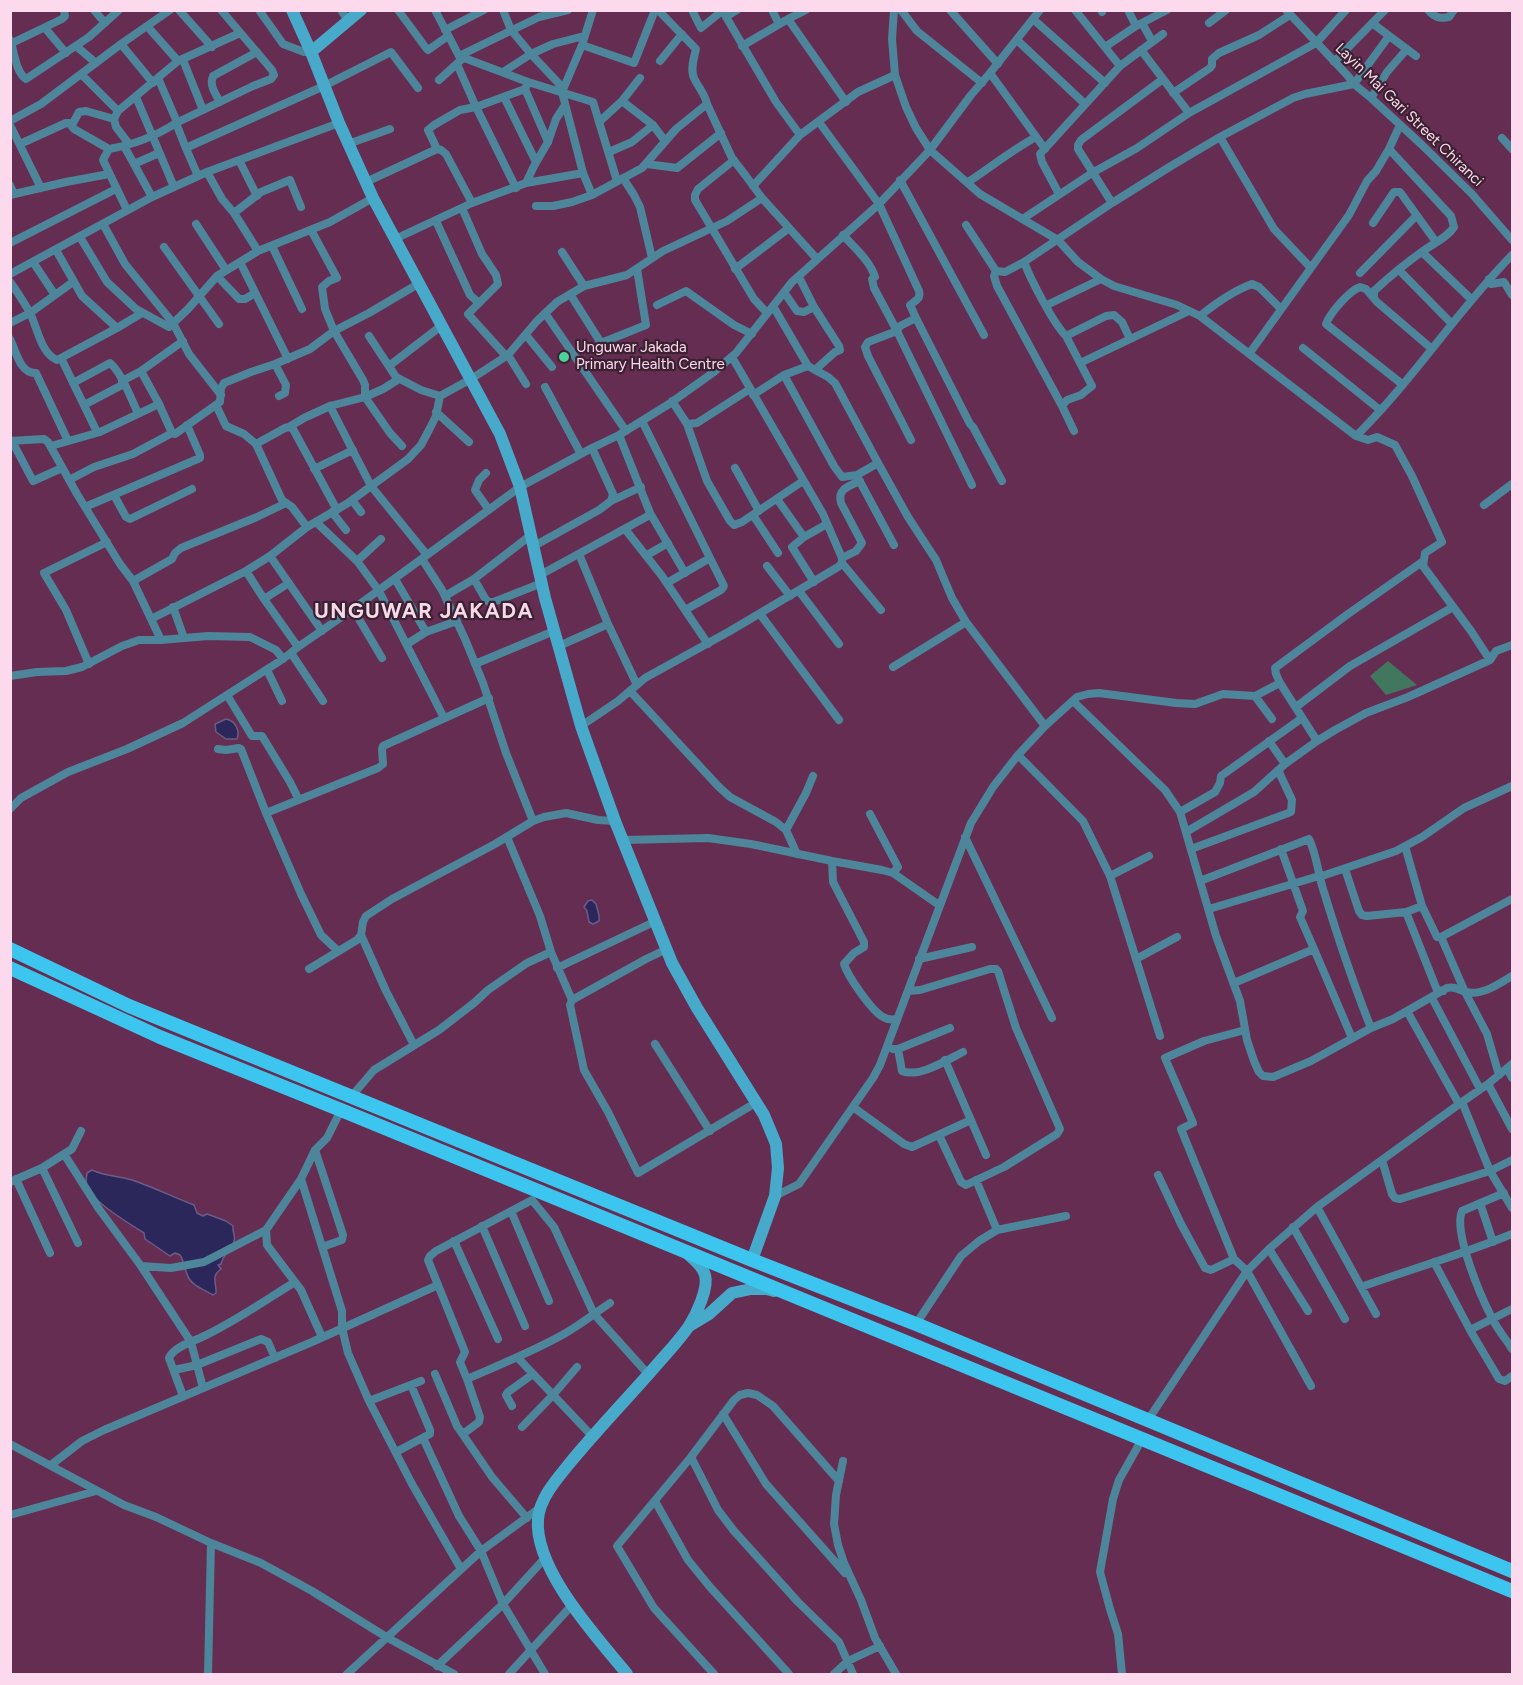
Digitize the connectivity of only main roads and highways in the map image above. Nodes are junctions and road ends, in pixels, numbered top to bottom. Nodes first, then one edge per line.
1 (10, 949) edge
2 (10, 968) edge
3 (1512, 1571) edge
4 (1512, 1591) edge

1 - 3 main road
2 - 4 main road

